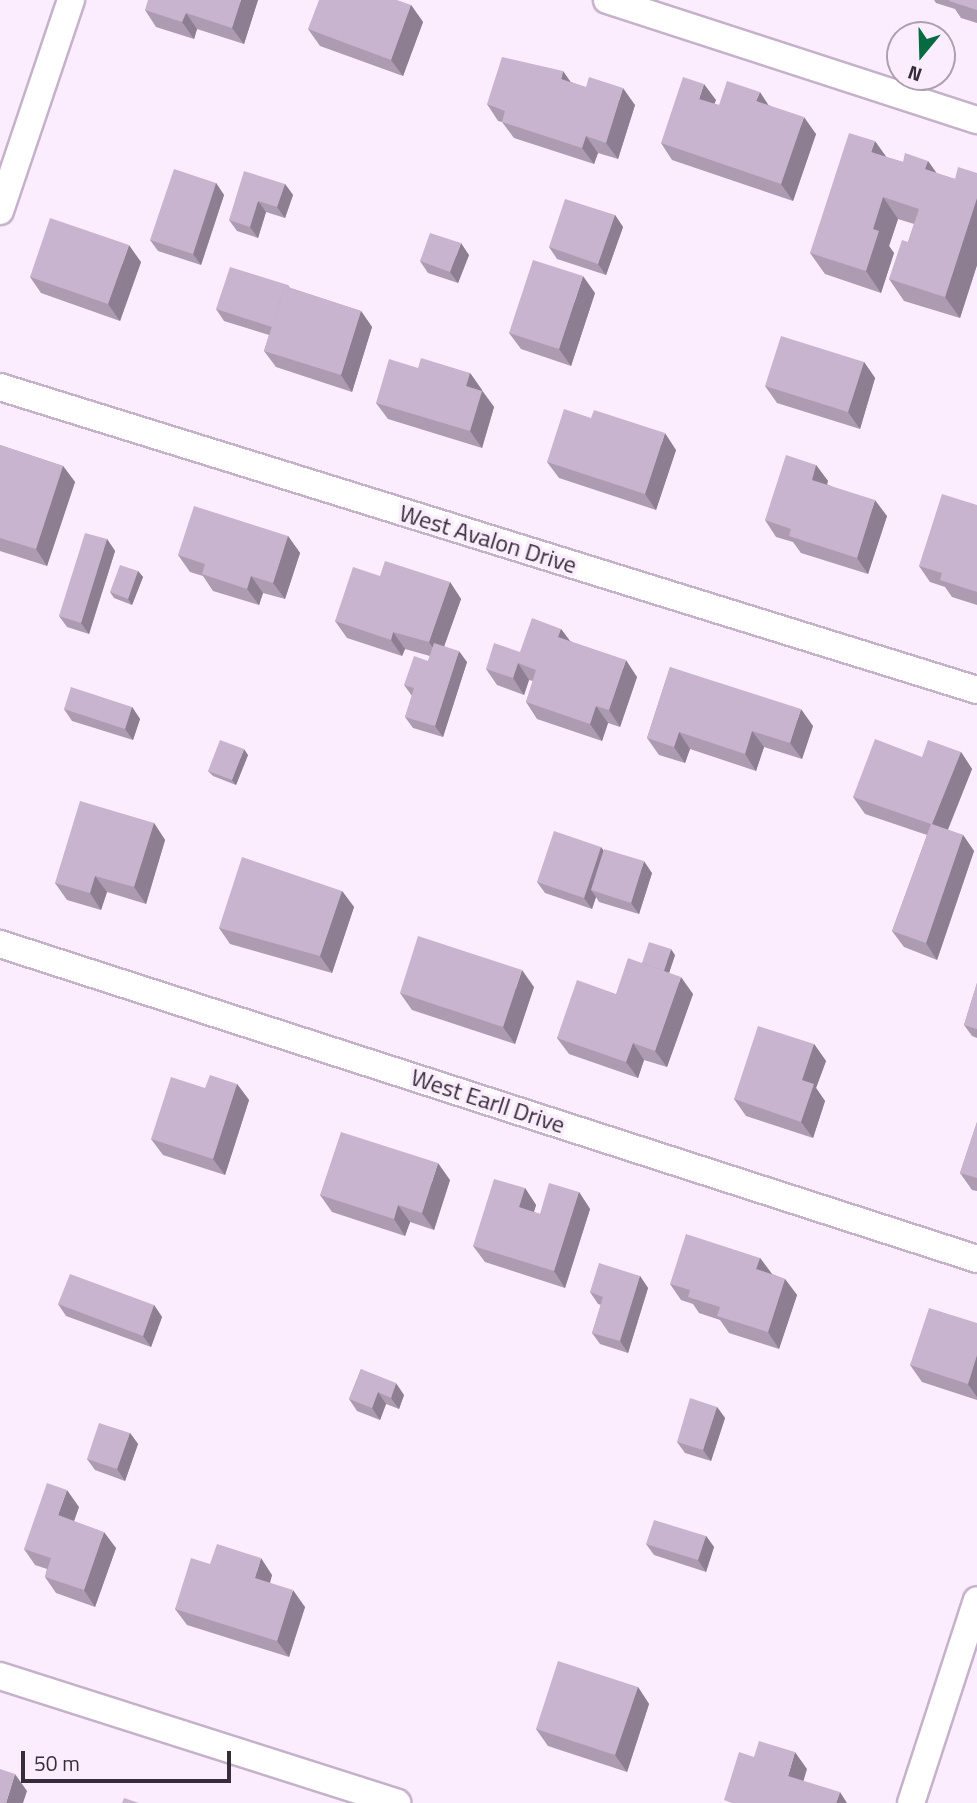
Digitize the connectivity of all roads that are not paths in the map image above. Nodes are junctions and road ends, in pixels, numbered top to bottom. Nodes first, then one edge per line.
1 (72, 0) edge
2 (607, 0) edge
3 (977, 120) edge
4 (0, 211) edge
5 (0, 387) edge
6 (977, 690) edge
7 (0, 944) edge
8 (977, 1259) edge
9 (977, 1600) edge
10 (0, 1676) edge
11 (397, 1803) edge
12 (911, 1803) edge

1 - 4 street
2 - 3 street
5 - 6 street, West Avalon Drive
7 - 8 street, West Earll Drive
9 - 12 street
10 - 11 street

